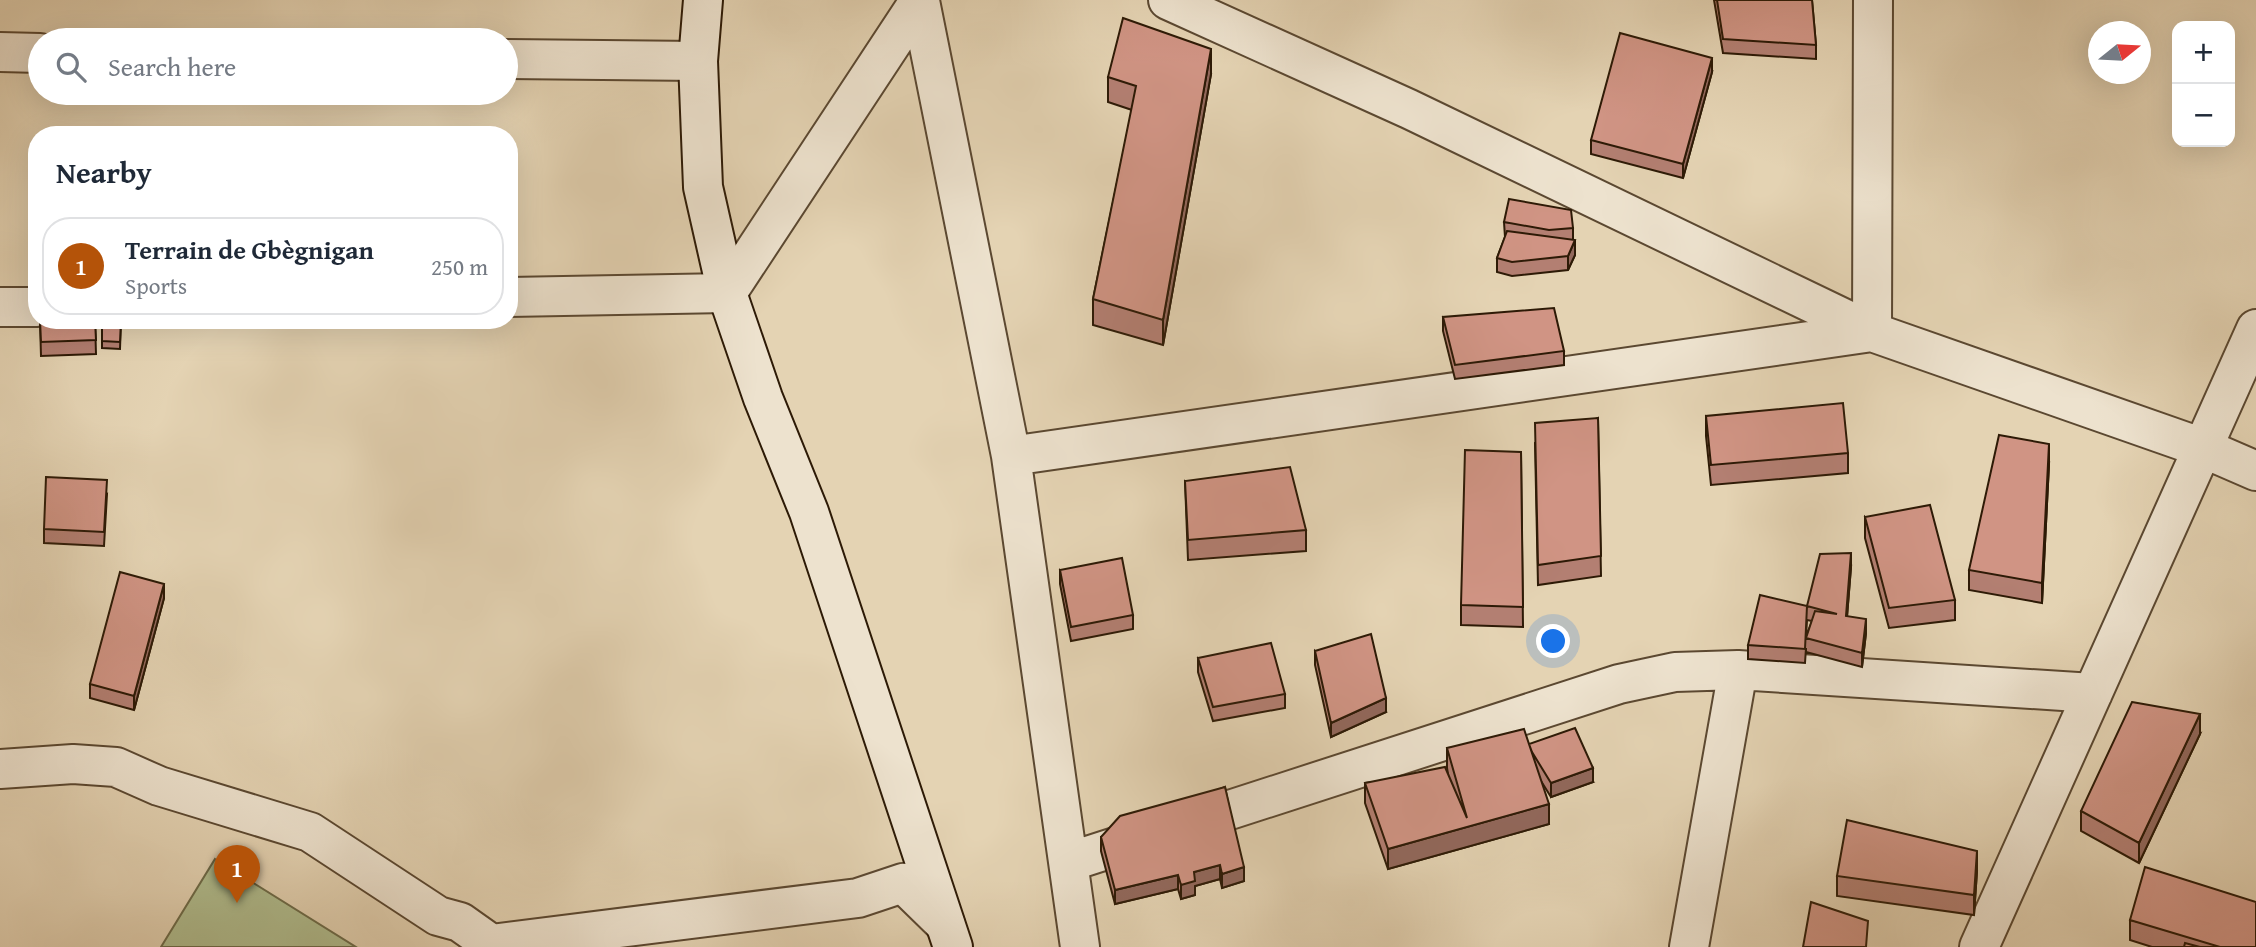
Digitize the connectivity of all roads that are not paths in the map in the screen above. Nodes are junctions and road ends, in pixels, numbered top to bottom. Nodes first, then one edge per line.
1 (703, 0) edge
2 (920, 0) edge
3 (1168, 0) edge
4 (1873, 0) edge
5 (0, 52) edge
6 (28, 53) edge
7 (518, 59) edge
8 (698, 61) junction
9 (727, 293) junction
10 (518, 297) edge
11 (0, 307) edge
12 (28, 307) edge
13 (2256, 329) edge
14 (1872, 332) junction
15 (2203, 447) junction
16 (1011, 456) junction
17 (2256, 471) edge
18 (1738, 670) junction
19 (2093, 693) junction
20 (0, 769) edge
21 (1069, 862) junction
22 (949, 936) edge
23 (1080, 947) edge
24 (1689, 947) edge
25 (1979, 947) edge

1 - 8 street
2 - 9 street
2 - 16 street
3 - 14 street
4 - 14 street
5 - 6 street
7 - 8 street
8 - 9 street
9 - 10 street
9 - 22 street
11 - 12 street
13 - 15 street
14 - 15 street
14 - 16 street
15 - 17 street
15 - 19 street
16 - 21 street
18 - 19 street
18 - 21 street
18 - 24 street
19 - 25 street
20 - 22 street
21 - 23 street

